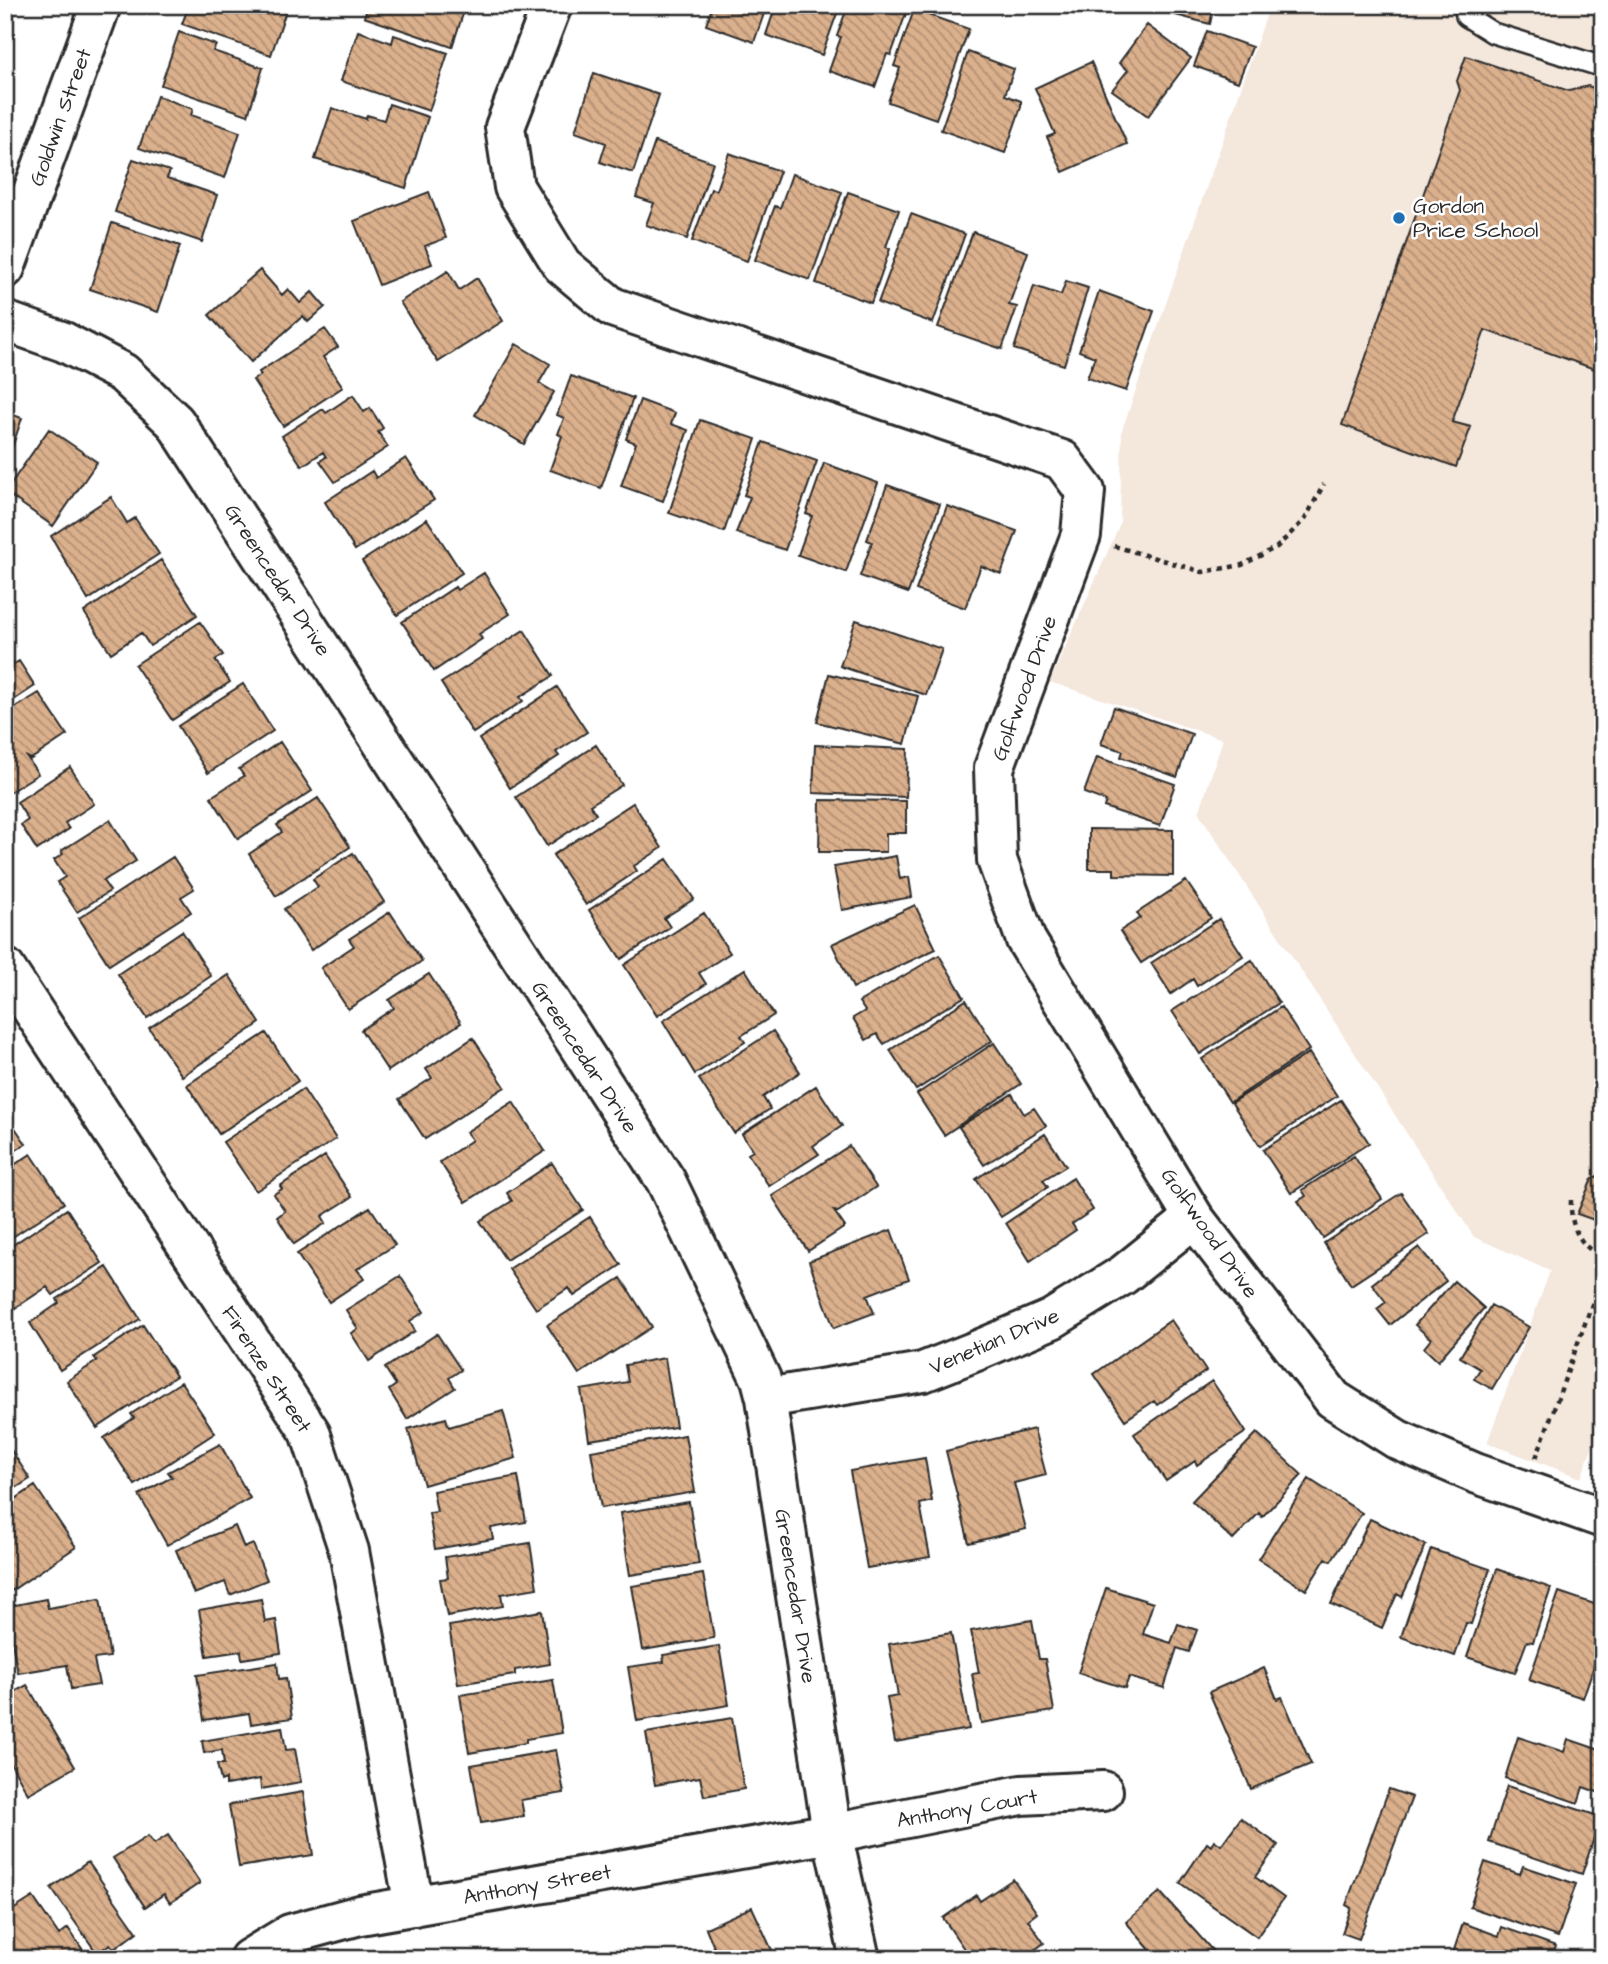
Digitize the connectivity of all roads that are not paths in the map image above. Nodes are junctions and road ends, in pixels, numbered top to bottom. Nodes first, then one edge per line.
1 (101, 5) edge
2 (552, 5) edge
3 (1465, 5) edge
4 (1603, 66) edge
5 (5, 268) edge
6 (5, 321) edge
7 (5, 968) edge
8 (1194, 1218) junction
9 (766, 1398) junction
10 (1603, 1518) edge
11 (1104, 1791) dead end
12 (832, 1833) junction
13 (414, 1906) junction
14 (249, 1959) edge
15 (860, 1959) edge

1 - 5 street, Goldwin Street
2 - 8 street, Golfwood Drive
3 - 4 lane
6 - 9 street, Greencedar Drive
7 - 13 street, Firenze Street
8 - 9 street, Venetian Drive
8 - 10 street, Golfwood Drive
9 - 12 street, Greencedar Drive
11 - 12 street, Anthony Court
12 - 13 street, Anthony Street
12 - 15 street, Greencedar Drive
13 - 14 street, Anthony Street

